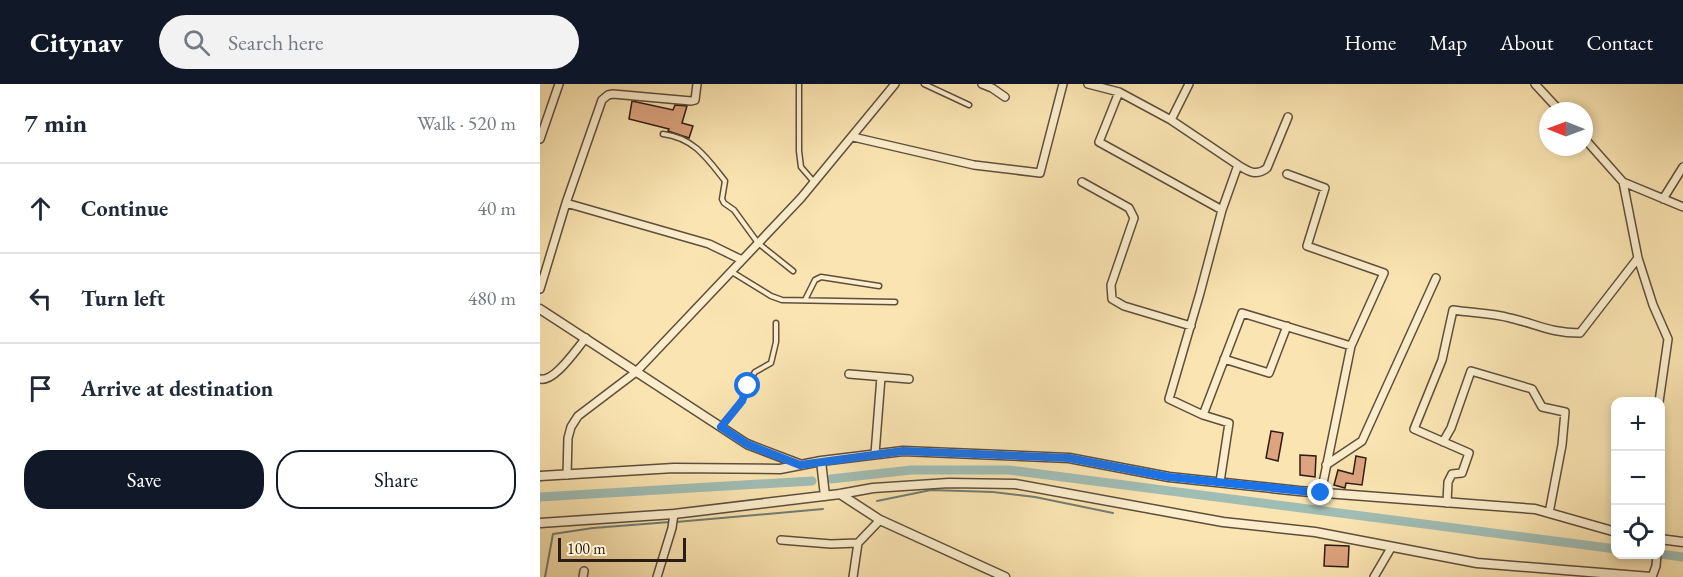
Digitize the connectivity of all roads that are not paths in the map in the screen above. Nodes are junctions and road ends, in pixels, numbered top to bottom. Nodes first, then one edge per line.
1 (559, 84) edge
2 (697, 84) edge
3 (799, 84) edge
4 (895, 84) edge
5 (924, 84) edge
6 (982, 84) edge
7 (1063, 84) edge
8 (1088, 84) edge
9 (1189, 84) edge
10 (1535, 84) edge
11 (1119, 92) junction
12 (1005, 97) dead end
13 (1552, 102) edge
14 (969, 105) dead end
15 (1288, 117) dead end
16 (1171, 120) junction
17 (663, 134) dead end
18 (853, 136) junction
19 (540, 139) edge
20 (1593, 148) edge
21 (1238, 165) junction
22 (1683, 167) edge
23 (1287, 174) dead end
24 (1082, 182) dead end
25 (1623, 182) junction
26 (814, 183) junction
27 (1663, 199) junction
28 (566, 203) junction
29 (1683, 207) edge
30 (1222, 210) junction
31 (758, 243) junction
32 (1638, 258) junction
33 (742, 260) junction
34 (731, 272) junction
35 (793, 272) dead end
36 (1436, 278) dead end
37 (879, 286) dead end
38 (540, 289) edge
39 (805, 300) junction
40 (895, 302) dead end
41 (540, 309) edge
42 (776, 324) dead end
43 (1191, 326) junction
44 (1287, 326) junction
45 (586, 338) junction
46 (1351, 346) junction
47 (1224, 359) junction
48 (636, 372) junction
49 (849, 374) dead end
50 (880, 377) junction
51 (540, 378) edge
52 (909, 379) dead end
53 (1660, 397) edge
54 (1203, 415) junction
55 (721, 427) junction
56 (1443, 442) junction
57 (875, 454) junction
58 (821, 461) junction
59 (800, 465) junction
60 (1326, 465) junction
61 (567, 475) junction
62 (540, 476) edge
63 (1220, 482) junction
64 (1321, 493) junction
65 (840, 494) junction
66 (825, 496) junction
67 (1447, 503) junction
68 (1550, 513) junction
69 (673, 517) junction
70 (880, 520) junction
71 (540, 523) edge
72 (1611, 531) edge
73 (781, 540) dead end
74 (1665, 540) edge
75 (1683, 542) edge
76 (858, 543) junction
77 (1391, 548) junction
78 (1657, 559) edge
79 (657, 577) edge
80 (853, 577) edge
81 (1005, 577) edge
82 (1374, 577) edge
83 (1652, 577) edge

1 - 19 street
2 - 28 street
3 - 26 lane
4 - 18 street
5 - 14 lane
6 - 12 street
7 - 18 street
8 - 11 street
9 - 16 street
10 - 13 street
11 - 16 street
11 - 30 street
15 - 21 street
16 - 21 street
17 - 31 lane
18 - 26 street
20 - 25 street
21 - 30 street
22 - 27 street
23 - 46 street
24 - 43 street
25 - 27 street
25 - 32 street
26 - 31 street
27 - 29 street
28 - 33 street
28 - 38 street
30 - 43 street
31 - 33 street
31 - 35 lane
32 - 53 street
32 - 56 street
33 - 34 street
34 - 39 lane
34 - 48 street
36 - 60 street
37 - 39 lane
39 - 40 lane
41 - 45 street
42 - 55 lane
43 - 54 street
44 - 46 street
44 - 47 street
44 - 47 street
45 - 48 street
45 - 51 street
46 - 60 street
47 - 54 street
48 - 55 street
48 - 61 street
49 - 50 street
50 - 52 street
50 - 57 street
54 - 63 street
55 - 59 street
56 - 67 street
56 - 68 street
57 - 58 street
57 - 63 street
58 - 59 street
58 - 66 street
59 - 61 street
60 - 64 street
61 - 62 street
63 - 64 street
64 - 67 street
65 - 66 street
65 - 70 street
65 - 77 street
66 - 69 street
67 - 68 street
68 - 72 street
69 - 71 street
69 - 79 street
70 - 76 street
70 - 81 street
73 - 76 street
74 - 75 street
76 - 80 street
77 - 82 street
77 - 83 street
78 - 83 street

